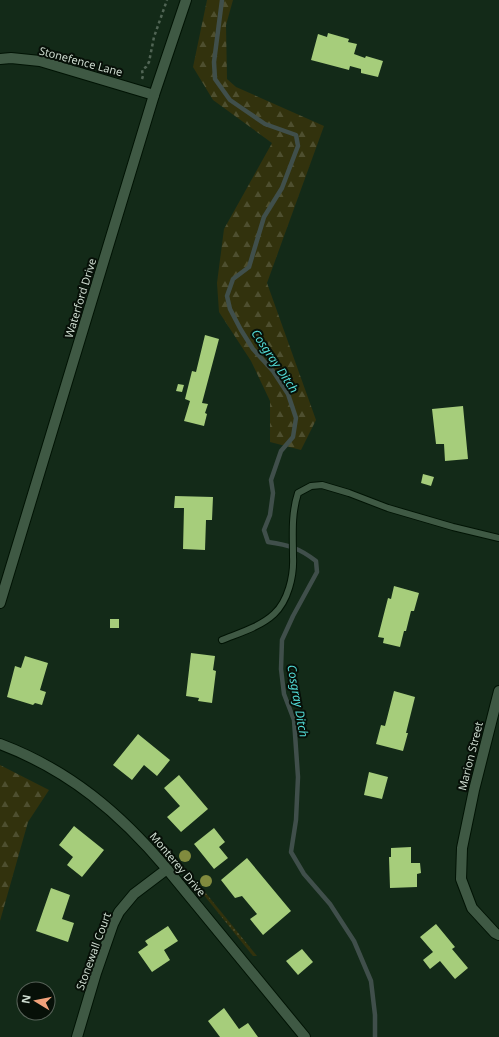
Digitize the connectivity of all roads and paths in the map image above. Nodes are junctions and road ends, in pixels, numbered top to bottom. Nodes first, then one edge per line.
1 (167, 0) edge
2 (186, 0) edge
3 (0, 59) edge
4 (138, 90) junction
5 (154, 95) junction
6 (499, 538) edge
7 (0, 603) edge
8 (222, 640) dead end
9 (499, 691) edge
10 (0, 744) edge
11 (167, 869) junction
12 (499, 935) edge
13 (76, 1037) edge
14 (305, 1037) edge

1 - 4 path
2 - 5 street, Waterford Drive
3 - 4 street, Stonefence Lane
4 - 5 street, Stonefence Lane
5 - 7 street, Waterford Drive
6 - 8 lane
9 - 12 street, Marion Street
10 - 11 street, Monterey Drive
11 - 13 street, Stonewall Court
11 - 14 street, Monterey Drive

